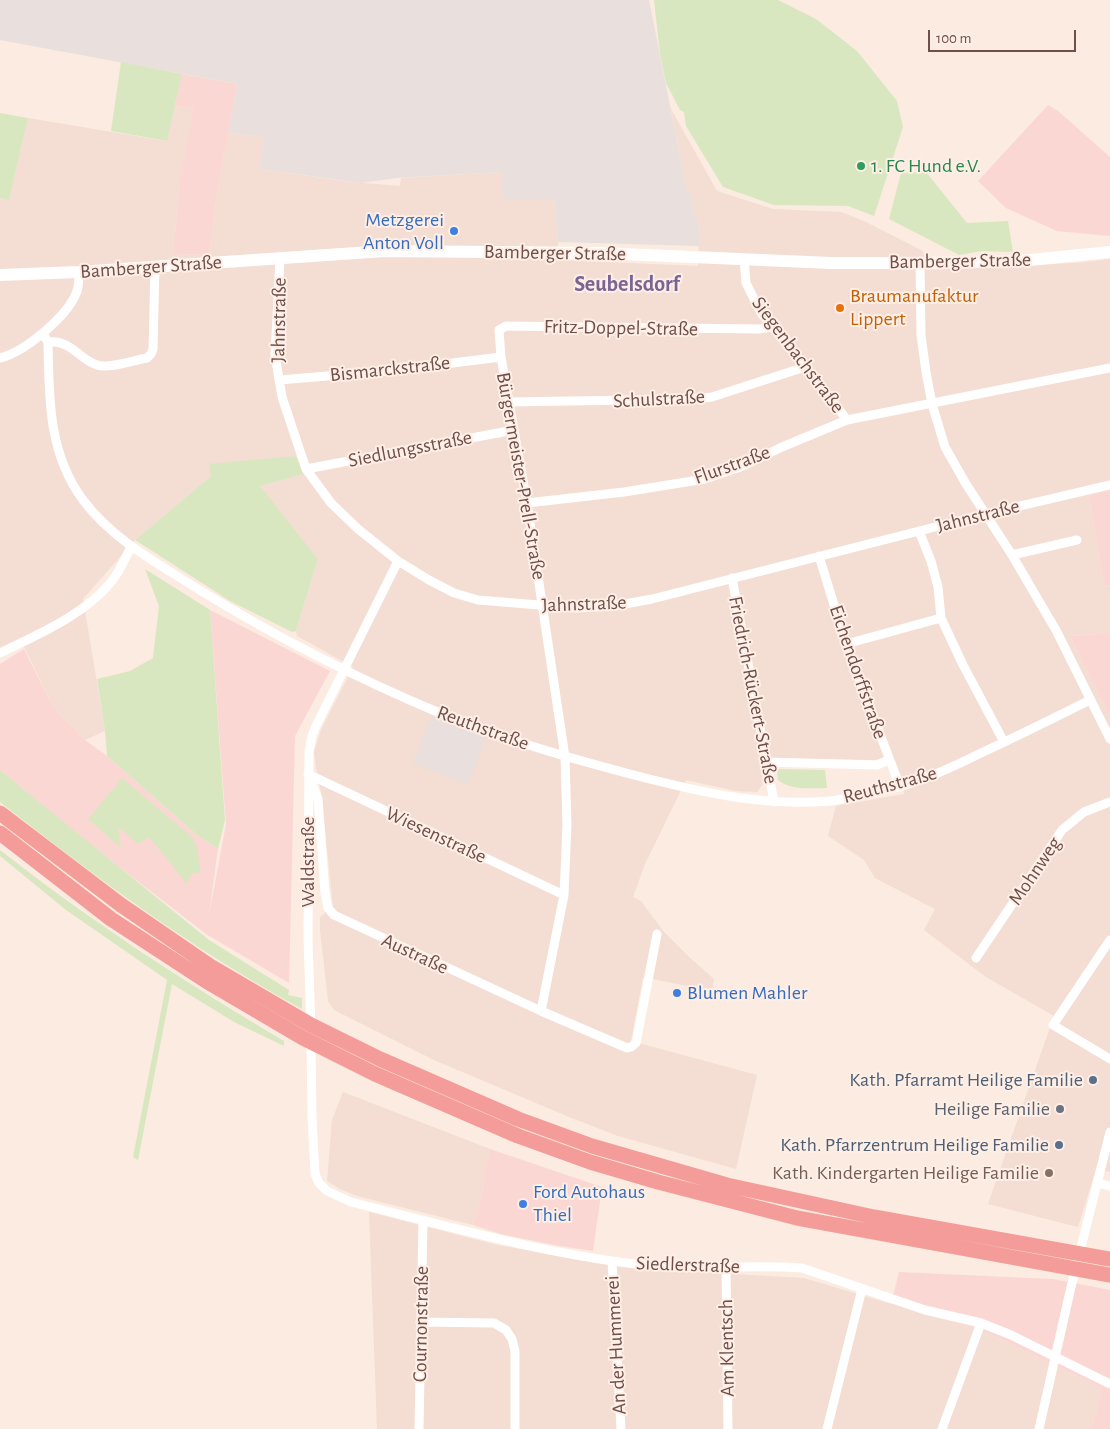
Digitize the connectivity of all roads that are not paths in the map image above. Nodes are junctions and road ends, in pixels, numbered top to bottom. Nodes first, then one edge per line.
1 (1110, 252) edge
2 (280, 259) junction
3 (744, 259) junction
4 (920, 263) junction
5 (155, 267) junction
6 (79, 272) junction
7 (0, 275) edge
8 (772, 327) junction
9 (46, 338) junction
10 (0, 358) edge
11 (501, 358) junction
12 (805, 367) junction
13 (1110, 368) edge
14 (279, 380) junction
15 (509, 402) junction
16 (932, 404) junction
17 (847, 420) junction
18 (514, 430) junction
19 (306, 469) junction
20 (1110, 485) edge
21 (527, 503) junction
22 (986, 514) junction
23 (920, 531) junction
24 (1077, 540) dead end
25 (131, 547) junction
26 (1012, 555) junction
27 (819, 556) junction
28 (398, 561) junction
29 (732, 578) junction
30 (543, 606) junction
31 (941, 618) junction
32 (846, 644) junction
33 (0, 653) edge
34 (343, 669) junction
35 (1090, 700) junction
36 (1110, 739) edge
37 (1004, 742) junction
38 (565, 757) junction
39 (890, 760) junction
40 (766, 762) junction
41 (308, 774) junction
42 (900, 787) junction
43 (774, 802) junction
44 (1110, 802) edge
45 (0, 813) edge
46 (0, 833) edge
47 (564, 895) junction
48 (657, 934) dead end
49 (1110, 940) edge
50 (976, 958) dead end
51 (541, 1011) junction
52 (1110, 1060) edge
53 (1110, 1132) edge
54 (319, 1183) joint
55 (1097, 1183) junction
56 (1110, 1186) edge
57 (424, 1220) junction
58 (1052, 1256) junction
59 (1109, 1258) edge
60 (612, 1261) junction
61 (726, 1267) junction
62 (1107, 1274) edge
63 (862, 1290) junction
64 (420, 1322) junction
65 (982, 1324) junction
66 (1055, 1356) junction
67 (1110, 1384) edge
68 (418, 1429) edge
69 (515, 1429) edge
70 (621, 1429) edge
71 (728, 1429) edge
72 (827, 1429) edge
73 (942, 1429) edge
74 (1039, 1429) edge

1 - 4 street, Bamberger Straße
2 - 3 street, Bamberger Straße
2 - 5 street, Bamberger Straße
2 - 14 street, Jahnstraße
3 - 4 street, Bamberger Straße
3 - 8 street, Siegenbachstraße
4 - 16 street
5 - 6 street, Bamberger Straße
5 - 9 street
6 - 7 street, Bamberger Straße
6 - 9 street
8 - 11 street, Fritz-Doppel-Straße
8 - 12 street, Siegenbachstraße
9 - 10 street
9 - 25 street, Reuthstraße
11 - 14 street, Bismarckstraße
11 - 15 street, Bürgermeister-Prell-Straße
12 - 15 street, Schulstraße
12 - 17 street, Siegenbachstraße
13 - 16 street, Flurstraße
14 - 19 street, Jahnstraße
15 - 18 street, Bürgermeister-Prell-Straße
16 - 17 street, Flurstraße
16 - 22 street
17 - 21 street, Flurstraße
18 - 19 street, Siedlungsstraße
18 - 21 street, Bürgermeister-Prell-Straße
19 - 28 street, Jahnstraße
20 - 22 street, Jahnstraße
21 - 30 street, Bürgermeister-Prell-Straße
22 - 23 street, Jahnstraße
22 - 26 street
23 - 27 street, Jahnstraße
23 - 31 street
24 - 26 street
25 - 33 street
25 - 34 street, Reuthstraße
26 - 35 street
27 - 29 street, Jahnstraße
27 - 32 street, Eichendorffstraße
28 - 30 street, Jahnstraße
28 - 34 street, Waldstraße
29 - 30 street, Jahnstraße
29 - 40 street, Friedrich-Rückert-Straße
30 - 38 street, Bürgermeister-Prell-Straße
31 - 32 street
31 - 37 street
32 - 39 street, Eichendorffstraße
34 - 38 street, Reuthstraße
34 - 41 street, Waldstraße
35 - 36 street
35 - 37 street, Reuthstraße
37 - 42 street, Reuthstraße
38 - 43 street, Reuthstraße
38 - 47 street, Bürgermeister-Prell-Straße
39 - 40 street
39 - 42 street, Eichendorffstraße
40 - 43 street, Friedrich-Rückert-Straße
41 - 47 street, Wiesenstraße
41 - 51 street, Austraße
41 - 54 street, Waldstraße
42 - 43 street, Reuthstraße
44 - 50 street, Mohnweg
45 - 58 highway
46 - 58 highway
47 - 51 street, Bürgermeister-Prell-Straße
48 - 51 street, Austraße
49 - 52 street
53 - 55 street
54 - 57 street, Siedlerstraße
55 - 56 street
55 - 66 street
57 - 60 street, Siedlerstraße
57 - 64 street, Cournonstraße
58 - 59 highway
58 - 62 highway
60 - 61 street, Siedlerstraße
60 - 70 street, An der Hummerei
61 - 63 street, Siedlerstraße
61 - 71 street, Am Klentsch
63 - 65 street, Siedlerstraße
63 - 72 street
64 - 68 street, Cournonstraße
64 - 69 street
65 - 66 street, Siedlerstraße
65 - 73 street
66 - 67 street, Siedlerstraße
66 - 74 street

